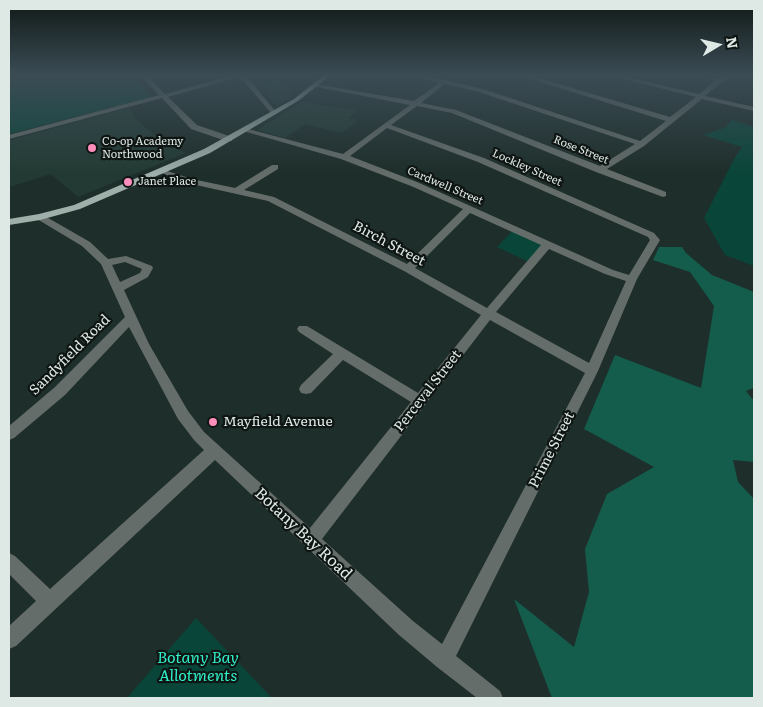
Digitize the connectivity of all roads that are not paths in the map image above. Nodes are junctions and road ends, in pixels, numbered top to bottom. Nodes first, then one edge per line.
1 (113, 109) edge
2 (176, 109) edge
3 (268, 109) edge
4 (409, 109) edge
5 (443, 109) edge
6 (537, 109) edge
7 (634, 109) edge
8 (686, 109) edge
9 (671, 120) junction
10 (387, 126) junction
11 (244, 130) junction
12 (11, 136) edge
13 (230, 139) junction
14 (641, 144) junction
15 (344, 157) junction
16 (275, 167) dead end
17 (598, 170) junction
18 (162, 171) junction
19 (237, 191) junction
20 (663, 194) dead end
21 (469, 208) junction
22 (40, 217) junction
23 (9, 222) edge
24 (654, 238) joint
25 (548, 243) junction
26 (106, 264) junction
27 (408, 269) junction
28 (632, 279) junction
29 (118, 288) junction
30 (488, 314) junction
31 (131, 318) junction
32 (303, 328) dead end
33 (342, 353) junction
34 (592, 371) junction
35 (306, 389) dead end
36 (420, 401) junction
37 (9, 434) edge
38 (214, 452) junction
39 (311, 540) junction
40 (9, 562) edge
41 (50, 602) junction
42 (9, 639) edge
43 (444, 660) junction
44 (493, 698) edge

1 - 12 street
2 - 13 street
3 - 11 main road
4 - 10 street
5 - 17 street, Rose Street
6 - 14 street
7 - 9 street
8 - 9 street
9 - 14 street
10 - 15 street
10 - 24 street, Lockley Street
11 - 13 main road
11 - 15 street, Cardwell Street
13 - 18 main road
14 - 17 street
15 - 21 street, Cardwell Street
16 - 19 street
17 - 20 street, Rose Street
18 - 19 street, Birch Street
18 - 22 main road
19 - 27 street, Birch Street
21 - 25 street, Cardwell Street
21 - 27 street
22 - 23 main road
22 - 26 street
24 - 28 street, Prime Street
25 - 28 street, Cardwell Street
25 - 30 street, Perceval Street
26 - 29 street
26 - 29 street
27 - 30 street, Birch Street
28 - 34 street, Prime Street
29 - 31 street
30 - 34 street, Birch Street
30 - 36 street, Perceval Street
31 - 37 street, Sandyfield Road
31 - 38 street, Botany Bay Road
32 - 33 street
33 - 35 street
33 - 36 street
34 - 43 street, Prime Street
36 - 39 street, Perceval Street
38 - 39 street, Botany Bay Road
38 - 41 street
39 - 43 street, Botany Bay Road
40 - 41 street
41 - 42 street
43 - 44 street, Botany Bay Road

